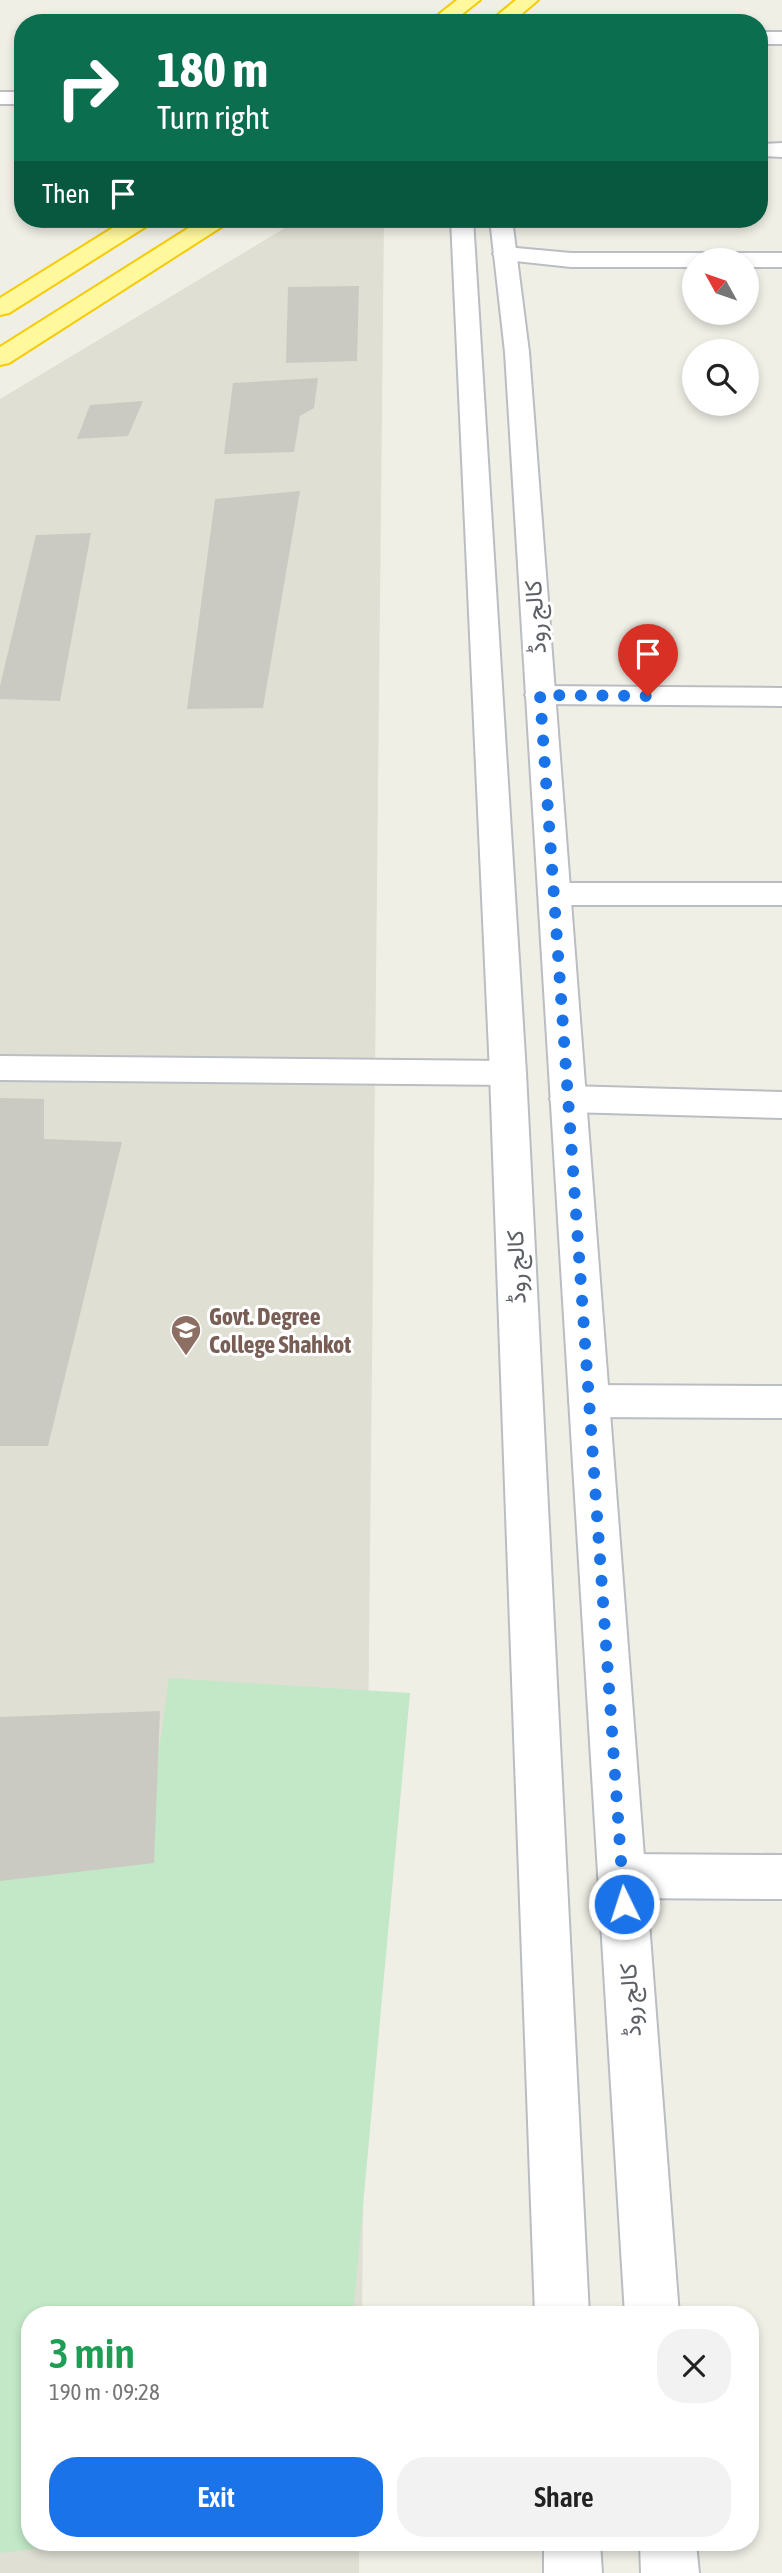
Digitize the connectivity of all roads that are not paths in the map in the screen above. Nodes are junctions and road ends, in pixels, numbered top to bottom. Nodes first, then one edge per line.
1 (470, 0) edge
2 (528, 0) edge
3 (451, 14) edge
4 (510, 14) edge
5 (128, 228) edge
6 (204, 228) edge
7 (462, 228) edge
8 (503, 236) edge
9 (782, 260) edge
10 (0, 308) edge
11 (0, 358) edge
12 (540, 695) junction
13 (782, 697) edge
14 (554, 894) junction
15 (782, 894) edge
16 (0, 1068) edge
17 (508, 1073) junction
18 (568, 1098) junction
19 (782, 1105) edge
20 (589, 1401) junction
21 (782, 1402) edge
22 (622, 1876) junction
23 (782, 1877) edge
24 (562, 2306) edge
25 (651, 2306) edge
26 (572, 2551) edge
27 (669, 2551) edge
28 (573, 2573) edge
29 (670, 2573) edge

1 - 3 highway
2 - 4 highway
5 - 10 highway
6 - 11 highway
7 - 17 street, کالج روڈ
8 - 9 street
8 - 12 street, کالج روڈ
12 - 13 street
12 - 14 street, کالج روڈ
14 - 15 street
14 - 18 street, کالج روڈ
16 - 17 street
17 - 24 street, کالج روڈ
18 - 19 street
18 - 20 street, کالج روڈ
20 - 21 street
20 - 22 street, کالج روڈ
22 - 23 street
22 - 25 street, کالج روڈ
26 - 28 street
27 - 29 street

